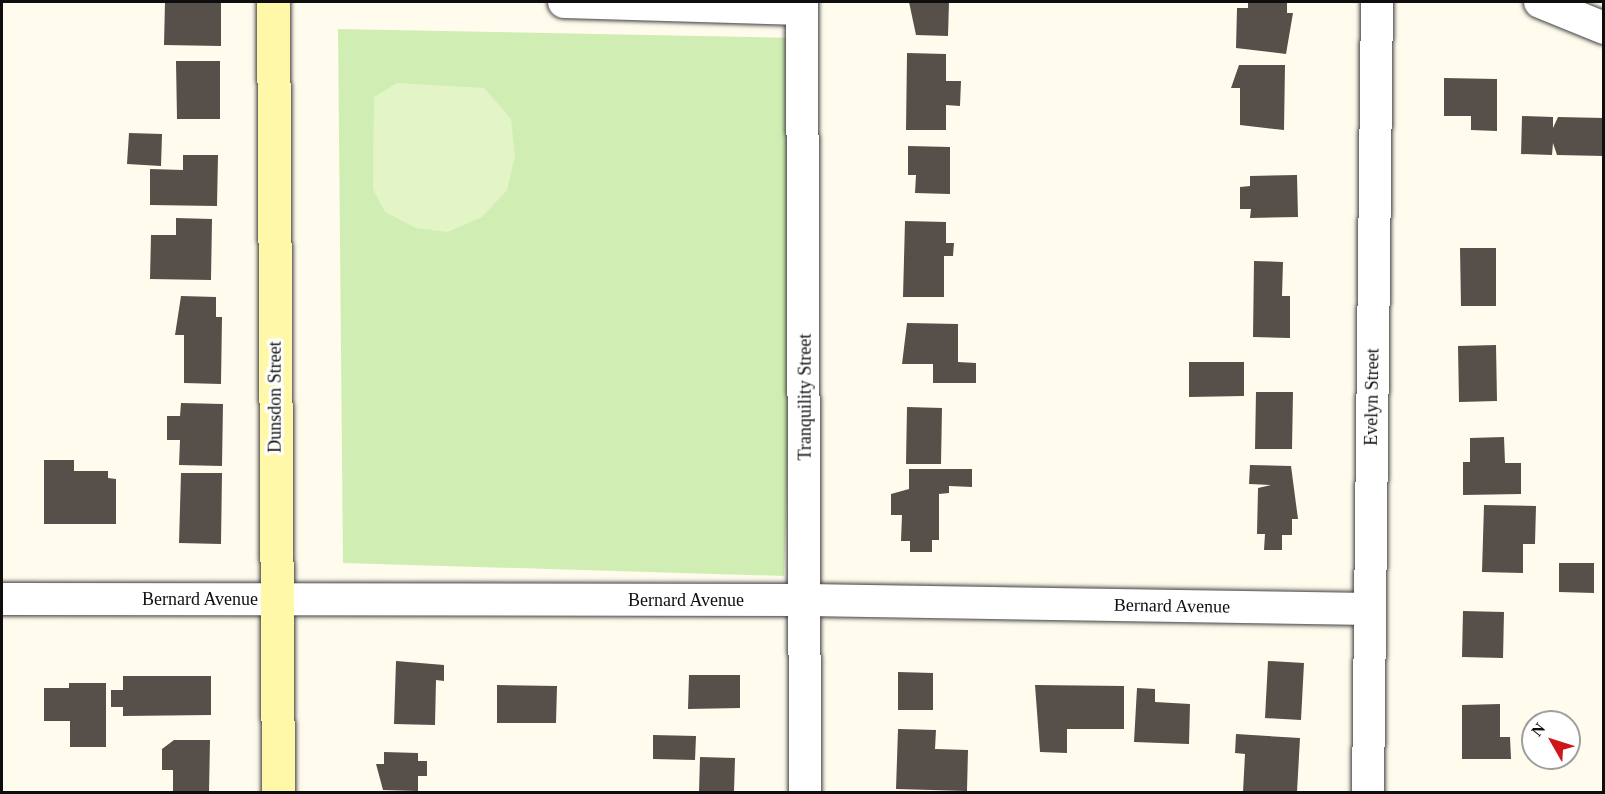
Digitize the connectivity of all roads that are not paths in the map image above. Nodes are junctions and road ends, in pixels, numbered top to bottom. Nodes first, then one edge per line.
1 (273, 2) edge
2 (564, 2) edge
3 (1377, 2) edge
4 (1540, 2) edge
5 (802, 5) edge
6 (1604, 28) edge
7 (2, 599) edge
8 (277, 599) junction
9 (806, 600) junction
10 (1370, 609) junction
11 (278, 792) edge
12 (805, 792) edge
13 (1368, 792) edge

1 - 8 main road, Dunsdon Street
2 - 5 street
3 - 10 street, Evelyn Street
4 - 6 street
5 - 9 street, Tranquility Street
7 - 8 street, Bernard Avenue
8 - 9 street, Bernard Avenue
8 - 11 main road, Dunsdon Street
9 - 10 street, Bernard Avenue
9 - 12 street, Tranquility Street
10 - 13 street, Evelyn Street

